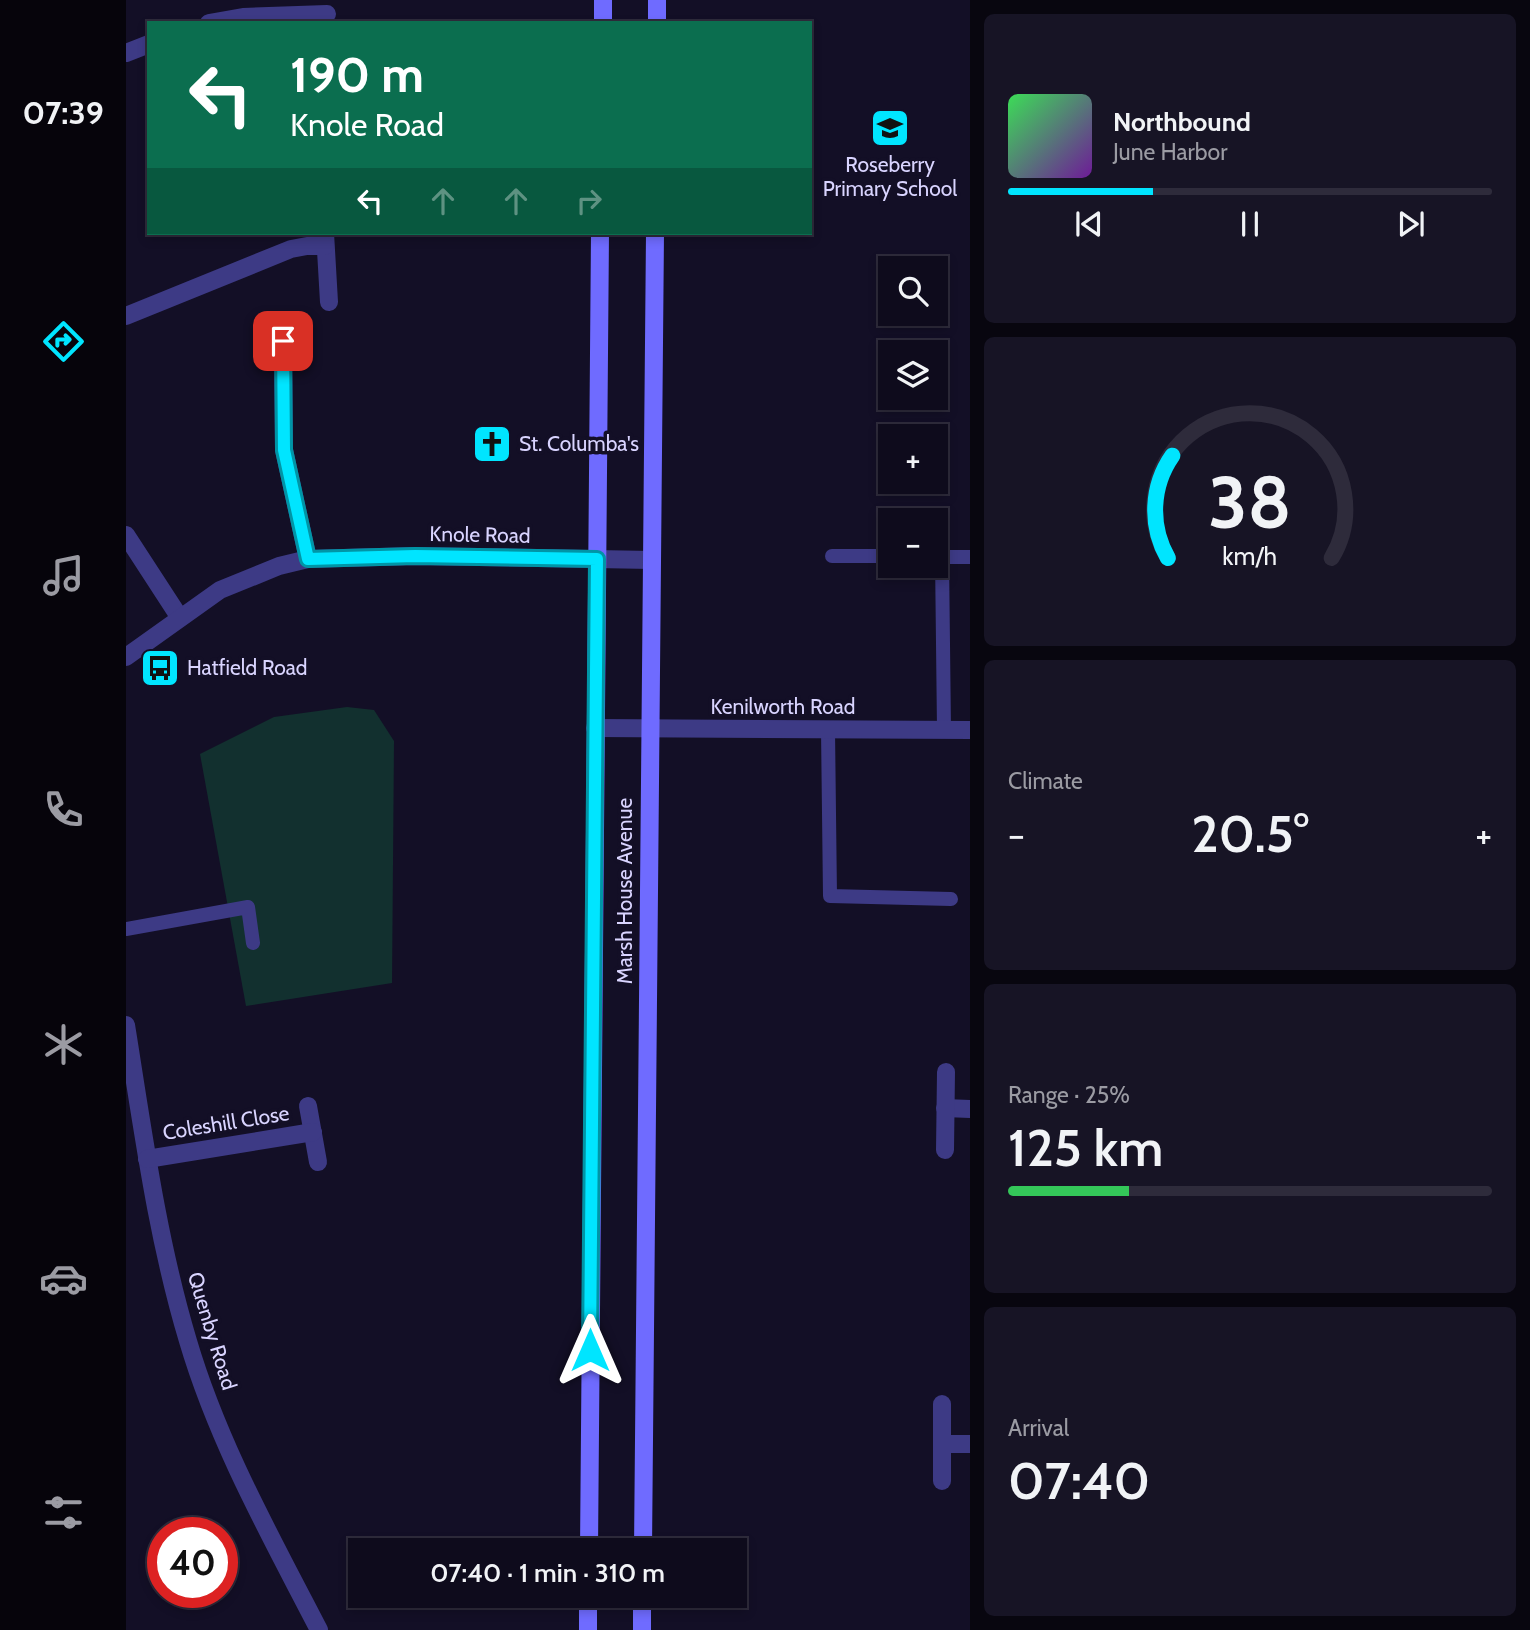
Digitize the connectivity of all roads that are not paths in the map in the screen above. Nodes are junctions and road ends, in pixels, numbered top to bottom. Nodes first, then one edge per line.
1 (603, 0) edge
2 (657, 0) edge
3 (327, 12) edge
4 (220, 21) edge
5 (603, 21) edge
6 (657, 21) edge
7 (147, 45) edge
8 (126, 53) edge
9 (600, 235) edge
10 (655, 235) edge
11 (325, 239) edge
12 (329, 302) dead end
13 (126, 316) edge
14 (262, 341) dead end
15 (126, 535) edge
16 (832, 556) dead end
17 (878, 556) edge
18 (948, 556) edge
19 (970, 556) edge
20 (308, 559) junction
21 (597, 559) junction
22 (652, 561) junction
23 (940, 578) edge
24 (180, 618) junction
25 (126, 657) edge
26 (595, 728) junction
27 (649, 729) junction
28 (828, 730) junction
29 (944, 730) junction
30 (970, 730) edge
31 (951, 899) dead end
32 (126, 929) edge
33 (253, 943) dead end
34 (126, 1025) edge
35 (946, 1072) dead end
36 (308, 1106) dead end
37 (945, 1108) junction
38 (970, 1109) edge
39 (313, 1132) junction
40 (944, 1150) dead end
41 (147, 1159) junction
42 (318, 1162) dead end
43 (942, 1404) dead end
44 (942, 1444) junction
45 (970, 1444) edge
46 (942, 1481) dead end
47 (589, 1538) edge
48 (643, 1538) edge
49 (588, 1608) edge
50 (642, 1608) edge
51 (319, 1630) edge
52 (588, 1630) edge
53 (642, 1630) edge

1 - 5 street
2 - 6 street
3 - 4 street
7 - 8 street
9 - 21 street, Marsh House Avenue
10 - 22 street, Marsh House Avenue
11 - 12 street
11 - 13 street
14 - 20 street
15 - 24 street
16 - 17 lane
18 - 19 lane
20 - 21 street, Knole Road
20 - 24 street, Knole Road
21 - 22 street, Knole Road
21 - 26 street, Marsh House Avenue
22 - 27 street, Marsh House Avenue
23 - 29 lane
24 - 25 street, Knole Road
26 - 27 street, Kenilworth Road
26 - 47 street, Marsh House Avenue
27 - 28 street, Kenilworth Road
27 - 48 street, Marsh House Avenue
28 - 29 street, Kenilworth Road
28 - 31 lane
29 - 30 street, Kenilworth Road
32 - 33 lane
34 - 41 street, Quenby Road
35 - 37 street
36 - 39 street, Coleshill Close
37 - 38 street
37 - 40 street
39 - 41 street, Coleshill Close
39 - 42 street, Coleshill Close
41 - 51 street, Quenby Road
43 - 44 street
44 - 45 street
44 - 46 street
49 - 52 street
50 - 53 street

